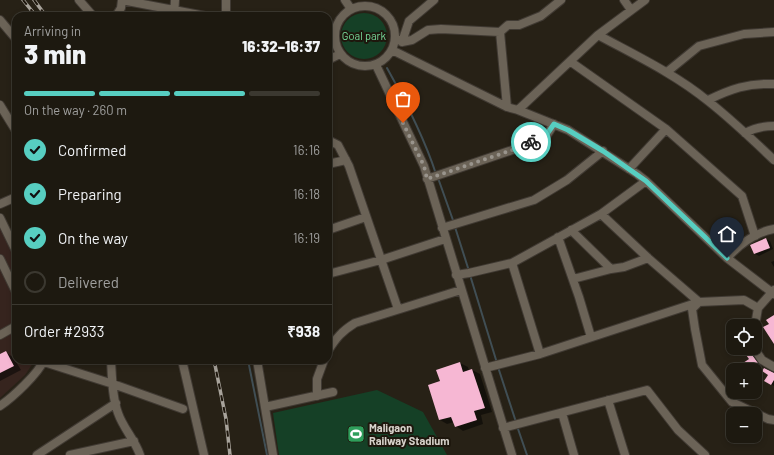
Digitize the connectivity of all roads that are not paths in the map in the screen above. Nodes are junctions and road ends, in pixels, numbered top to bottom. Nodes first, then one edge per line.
1 (79, 0) edge
2 (122, 0) edge
3 (175, 0) edge
4 (226, 0) edge
5 (345, 0) edge
6 (434, 0) edge
7 (561, 0) edge
8 (624, 0) edge
9 (645, 0) edge
10 (352, 9) junction
11 (631, 10) junction
12 (90, 12) edge
13 (118, 12) edge
14 (170, 12) edge
15 (174, 12) edge
16 (226, 12) edge
17 (0, 20) edge
18 (332, 30) edge
19 (500, 32) junction
20 (774, 32) edge
21 (12, 34) edge
22 (598, 35) junction
23 (399, 39) junction
24 (392, 50) junction
25 (340, 54) junction
26 (332, 58) edge
27 (570, 62) junction
28 (376, 65) junction
29 (667, 72) junction
30 (774, 84) edge
31 (708, 100) junction
32 (0, 105) edge
33 (507, 107) junction
34 (518, 110) junction
35 (12, 124) edge
36 (554, 124) junction
37 (774, 126) edge
38 (666, 129) junction
39 (745, 133) junction
40 (332, 142) edge
41 (603, 151) junction
42 (346, 160) junction
43 (774, 160) edge
44 (332, 163) edge
45 (629, 169) junction
46 (427, 179) junction
47 (646, 181) junction
48 (12, 199) edge
49 (0, 204) edge
50 (602, 214) junction
51 (366, 217) junction
52 (0, 218) edge
53 (442, 228) junction
54 (332, 229) edge
55 (774, 229) edge
56 (571, 230) junction
57 (755, 236) junction
58 (558, 237) junction
59 (445, 239) junction
60 (12, 241) edge
61 (648, 258) junction
62 (727, 258) junction
63 (0, 259) edge
64 (381, 260) junction
65 (512, 263) junction
66 (611, 269) junction
67 (332, 273) edge
68 (456, 274) junction
69 (573, 279) junction
70 (12, 284) edge
71 (461, 290) junction
72 (773, 292) edge
73 (699, 302) junction
74 (758, 308) junction
75 (398, 309) junction
76 (756, 319) edge
77 (12, 328) edge
78 (0, 335) edge
79 (591, 337) junction
80 (332, 344) edge
81 (540, 354) junction
82 (759, 355) edge
83 (42, 364) edge
84 (53, 364) edge
85 (110, 364) edge
86 (183, 364) edge
87 (257, 364) edge
88 (323, 364) edge
89 (774, 367) edge
90 (485, 368) junction
91 (112, 384) junction
92 (333, 392) dead end
93 (317, 396) junction
94 (608, 400) junction
95 (116, 403) junction
96 (0, 406) edge
97 (265, 407) junction
98 (183, 409) dead end
99 (562, 413) junction
100 (774, 420) edge
101 (503, 428) junction
102 (134, 441) junction
103 (37, 455) edge
104 (70, 455) edge
105 (140, 455) edge
106 (204, 455) edge
107 (273, 455) edge
108 (512, 455) edge
109 (574, 455) edge
110 (625, 455) edge
111 (705, 455) edge

1 - 12 street
2 - 13 street
2 - 14 street
3 - 15 street
4 - 16 street
5 - 10 street
6 - 23 street
7 - 19 street
8 - 11 street
9 - 11 street
10 - 18 street
10 - 23 street
11 - 22 street
17 - 21 street
18 - 25 street
19 - 23 street
19 - 33 street
20 - 29 street
22 - 27 street
22 - 29 street
23 - 24 street
24 - 28 street
24 - 33 street
25 - 26 street
25 - 28 street
27 - 34 street
27 - 38 street
28 - 46 street
29 - 31 street
30 - 31 street
31 - 39 street
32 - 35 street
33 - 34 street
34 - 36 street
36 - 41 street
36 - 46 street
37 - 39 street
38 - 45 street
38 - 57 street
39 - 43 street
40 - 42 street
41 - 45 street
41 - 53 street
42 - 44 street
42 - 51 street
45 - 47 street
46 - 53 street
47 - 50 street
47 - 62 street
48 - 49 street
50 - 56 street
50 - 61 street
51 - 54 street
51 - 64 street
52 - 60 street
53 - 59 street
55 - 57 street
56 - 58 street
56 - 66 street
57 - 62 street
58 - 65 street
58 - 69 street
59 - 64 street
59 - 68 street
61 - 66 street
61 - 73 street
62 - 72 street
63 - 70 street
64 - 67 street
64 - 75 street
65 - 68 street
65 - 81 street
66 - 69 street
68 - 71 street
69 - 79 street
71 - 75 street
71 - 90 street
72 - 74 street
73 - 74 street
73 - 79 street
73 - 100 street
74 - 76 street
75 - 80 street
77 - 78 street
79 - 81 street
81 - 90 street
82 - 89 street
83 - 96 street
84 - 91 street
85 - 91 street
86 - 106 street
87 - 97 street
88 - 93 street
90 - 101 street
91 - 95 street
91 - 98 street
92 - 93 street
93 - 97 street
94 - 99 street
94 - 110 street
94 - 111 street
95 - 102 street
95 - 103 street
97 - 107 street
99 - 101 street
99 - 109 street
101 - 108 street
102 - 104 street
102 - 105 street

